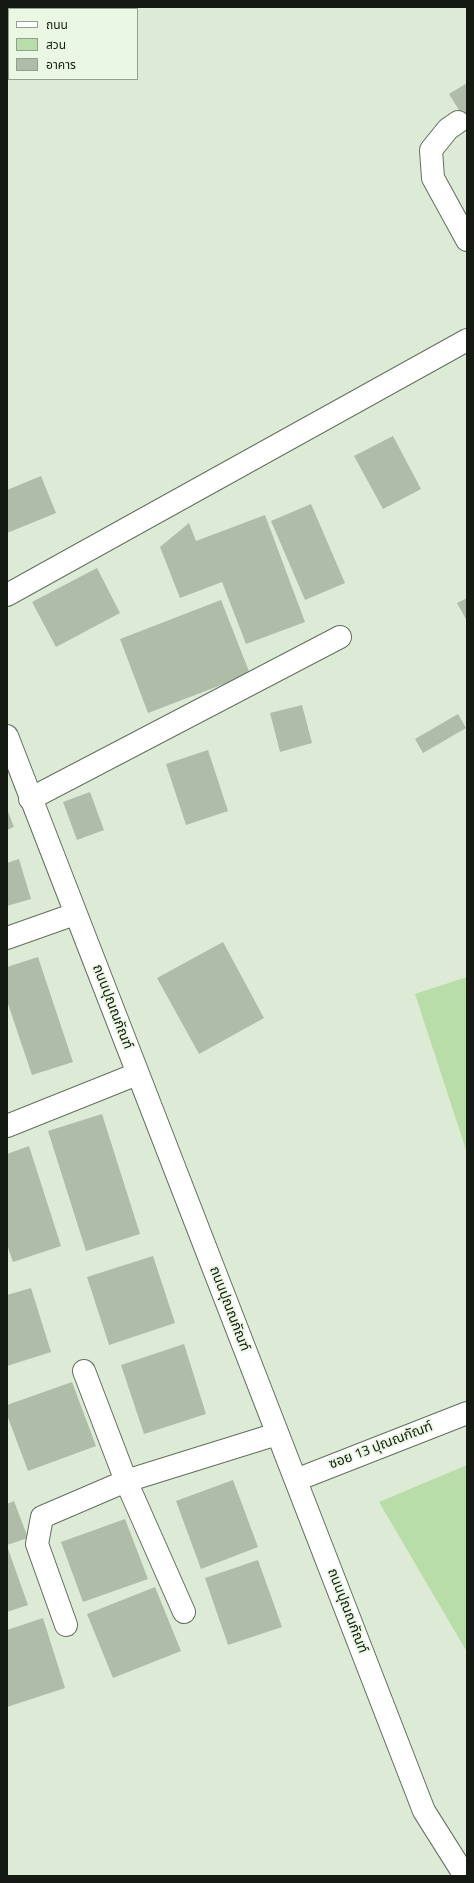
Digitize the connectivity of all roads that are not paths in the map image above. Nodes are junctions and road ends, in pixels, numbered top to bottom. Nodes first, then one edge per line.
1 (458, 122) dead end
2 (467, 240) edge
3 (467, 340) edge
4 (7, 595) edge
5 (340, 637) dead end
6 (7, 736) edge
7 (30, 799) junction
8 (75, 914) junction
9 (7, 938) edge
10 (137, 1074) junction
11 (7, 1126) edge
12 (84, 1371) dead end
13 (467, 1413) edge
14 (277, 1434) junction
15 (296, 1480) junction
16 (126, 1481) junction
17 (184, 1612) dead end
18 (66, 1625) dead end
19 (465, 1876) edge

1 - 2 street
3 - 4 street
5 - 7 street
6 - 7 street, ถนนปุณณกัณฑ์
7 - 8 street, ถนนปุณณกัณฑ์
8 - 9 street
8 - 10 street, ถนนปุณณกัณฑ์
10 - 11 street
10 - 14 street, ถนนปุณณกัณฑ์
12 - 16 street
13 - 15 street, ซอย 13 ปุณณกัณฑ์
14 - 15 street, ถนนปุณณกัณฑ์
14 - 16 street
15 - 19 street, ถนนปุณณกัณฑ์
16 - 17 street
16 - 18 street

